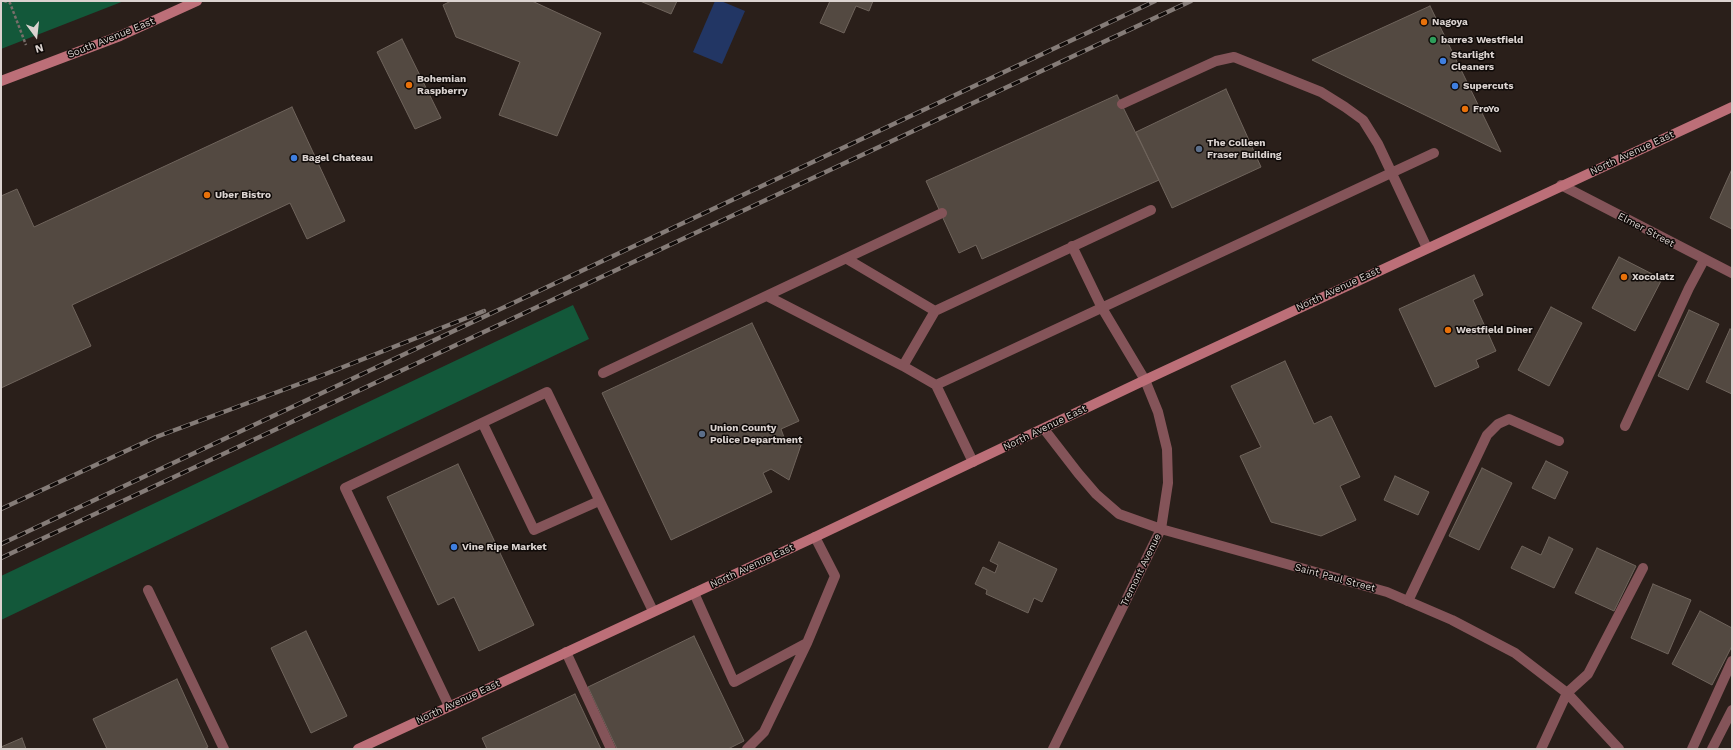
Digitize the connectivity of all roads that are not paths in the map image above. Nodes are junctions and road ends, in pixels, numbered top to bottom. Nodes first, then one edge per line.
1 (197, 1) edge
2 (1, 81) edge
3 (1122, 104) dead end
4 (1732, 106) edge
5 (1434, 153) dead end
6 (1391, 172) junction
7 (1561, 185) junction
8 (1151, 210) dead end
9 (942, 213) dead end
10 (1072, 246) junction
11 (1427, 248) junction
12 (847, 259) junction
13 (1704, 260) junction
14 (1732, 273) edge
15 (767, 296) junction
16 (1102, 308) junction
17 (934, 310) junction
18 (903, 366) junction
19 (603, 373) dead end
20 (1145, 380) junction
21 (936, 385) junction
22 (483, 424) junction
23 (1625, 426) dead end
24 (1044, 429) junction
25 (1559, 441) dead end
26 (973, 462) junction
27 (598, 501) junction
28 (1161, 529) junction
29 (815, 536) junction
30 (1643, 568) dead end
31 (148, 590) dead end
32 (694, 593) junction
33 (1408, 601) junction
34 (653, 611) junction
35 (807, 643) junction
36 (566, 652) junction
37 (1732, 661) edge
38 (1567, 692) junction
39 (449, 706) junction
40 (1732, 710) edge
41 (224, 749) edge
42 (358, 749) edge
43 (611, 749) edge
44 (747, 749) edge
45 (1053, 749) edge
46 (1541, 749) edge
47 (1619, 749) edge
48 (1692, 749) edge
49 (1712, 749) edge

1 - 2 main road, South Avenue East
3 - 6 street
4 - 7 main road, North Avenue East
5 - 6 street
6 - 11 street
6 - 16 street
7 - 11 main road, North Avenue East
7 - 13 street, Elmer Street
8 - 10 street
9 - 12 street
10 - 16 street, Tremont Avenue
10 - 17 street
11 - 20 main road, North Avenue East
12 - 15 street
12 - 17 street
13 - 14 street, Elmer Street
13 - 23 street
15 - 18 street
15 - 19 street
16 - 20 street, Tremont Avenue
16 - 21 street
17 - 18 street
18 - 21 street
20 - 24 main road, North Avenue East
20 - 28 street, Tremont Avenue
21 - 26 street
22 - 27 street
22 - 27 street
22 - 39 street
24 - 26 main road, North Avenue East
24 - 28 street, Saint Paul Street
25 - 33 street
26 - 29 main road, North Avenue East
27 - 34 street
28 - 33 street, Saint Paul Street
28 - 45 street, Tremont Avenue
29 - 32 main road, North Avenue East
29 - 35 street
30 - 38 street
31 - 41 street
32 - 34 main road, North Avenue East
32 - 35 street
33 - 38 street, Saint Paul Street
34 - 36 main road, North Avenue East
35 - 44 street
36 - 39 main road, North Avenue East
36 - 43 street
37 - 48 street
38 - 46 street
38 - 47 street, Saint Paul Street
39 - 42 main road, North Avenue East
40 - 49 street

